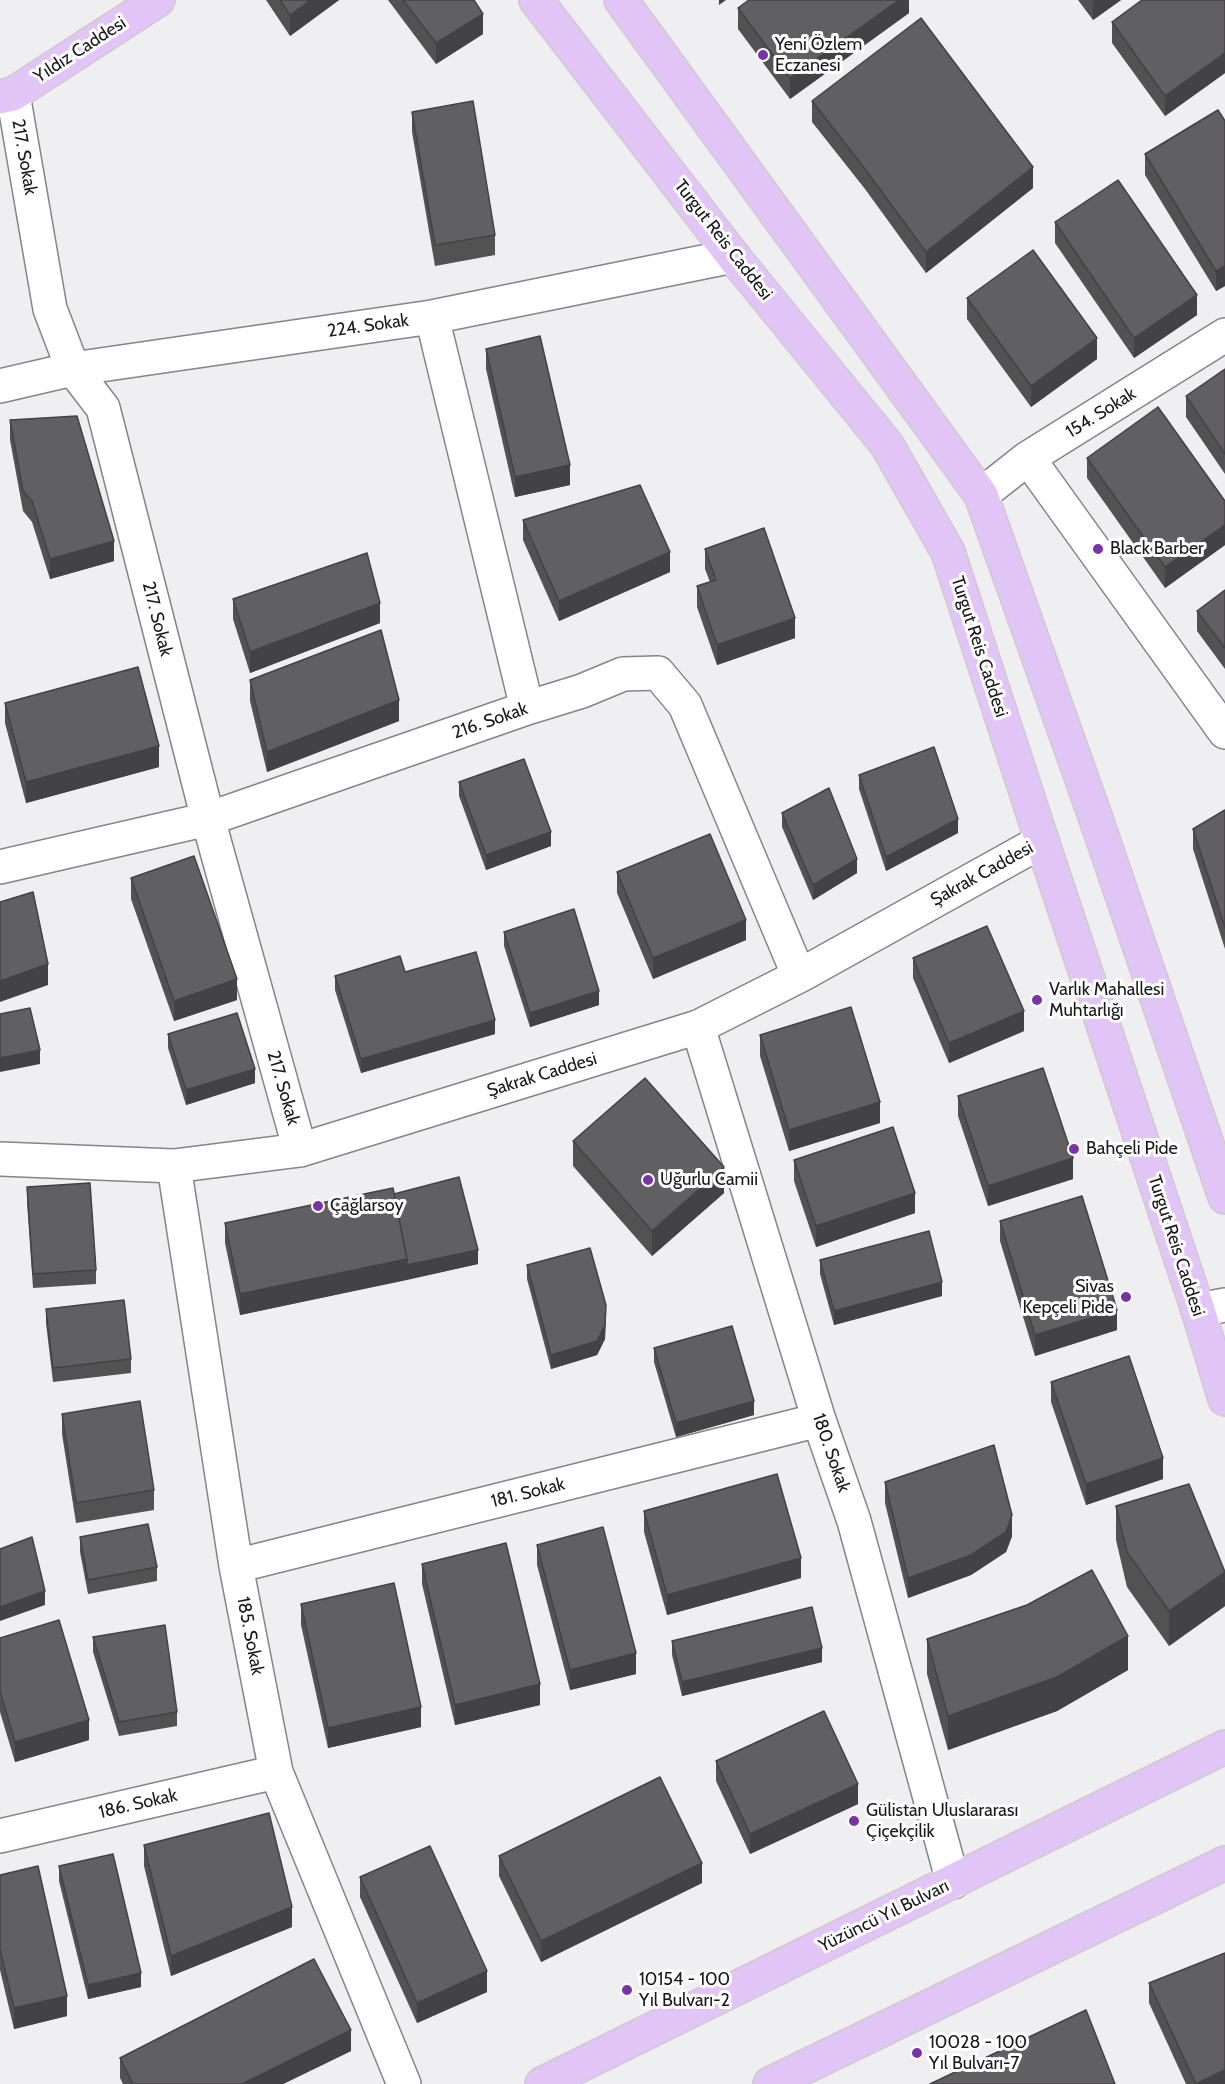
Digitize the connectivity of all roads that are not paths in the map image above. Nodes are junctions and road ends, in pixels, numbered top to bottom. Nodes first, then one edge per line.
1 (158, 0) edge
2 (536, 0) edge
3 (621, 0) edge
4 (7, 95) edge
5 (734, 256) junction
6 (432, 317) junction
7 (1225, 335) edge
8 (73, 369) junction
9 (0, 386) edge
10 (1028, 458) junction
11 (981, 495) junction
12 (527, 708) junction
13 (1225, 732) edge
14 (208, 819) junction
15 (1042, 841) junction
16 (0, 867) edge
17 (799, 976) junction
18 (698, 1027) junction
19 (300, 1150) junction
20 (0, 1159) edge
21 (174, 1166) junction
22 (1225, 1197) edge
23 (1212, 1308) edge
24 (1225, 1399) edge
25 (819, 1420) junction
26 (236, 1566) junction
27 (1225, 1747) edge
28 (276, 1772) junction
29 (0, 1836) edge
30 (1225, 1863) edge
31 (953, 1882) junction
32 (404, 2084) edge
33 (542, 2084) edge
34 (770, 2084) edge

1 - 4 main road, Yıldız Caddesi
2 - 5 main road, Turgut Reis Caddesi
3 - 11 main road
4 - 8 street, 217. Sokak
5 - 6 street, 224. Sokak
5 - 15 main road, Turgut Reis Caddesi
6 - 8 street, 224. Sokak
6 - 12 street
7 - 10 street, 154. Sokak
8 - 9 street, 224. Sokak
8 - 14 street, 217. Sokak
10 - 11 street, 154. Sokak
10 - 13 street
11 - 22 main road
12 - 14 street, 216. Sokak
12 - 17 street, 216. Sokak
14 - 16 street, 216. Sokak
14 - 19 street, 217. Sokak
15 - 17 street, Şakrak Caddesi
15 - 23 main road, Turgut Reis Caddesi
17 - 18 street, Şakrak Caddesi
18 - 19 street, Şakrak Caddesi
18 - 25 street, 180. Sokak
19 - 21 street, Şakrak Caddesi
20 - 21 street, Şakrak Caddesi
21 - 26 street, 185. Sokak
23 - 24 main road, Turgut Reis Caddesi
25 - 26 street, 181. Sokak
25 - 31 street, 180. Sokak
26 - 28 street, 185. Sokak
27 - 31 main road, Yüzüncü Yıl Bulvarı
28 - 29 street, 186. Sokak
28 - 32 street, 185. Sokak
30 - 34 main road
31 - 33 main road, Yüzüncü Yıl Bulvarı

